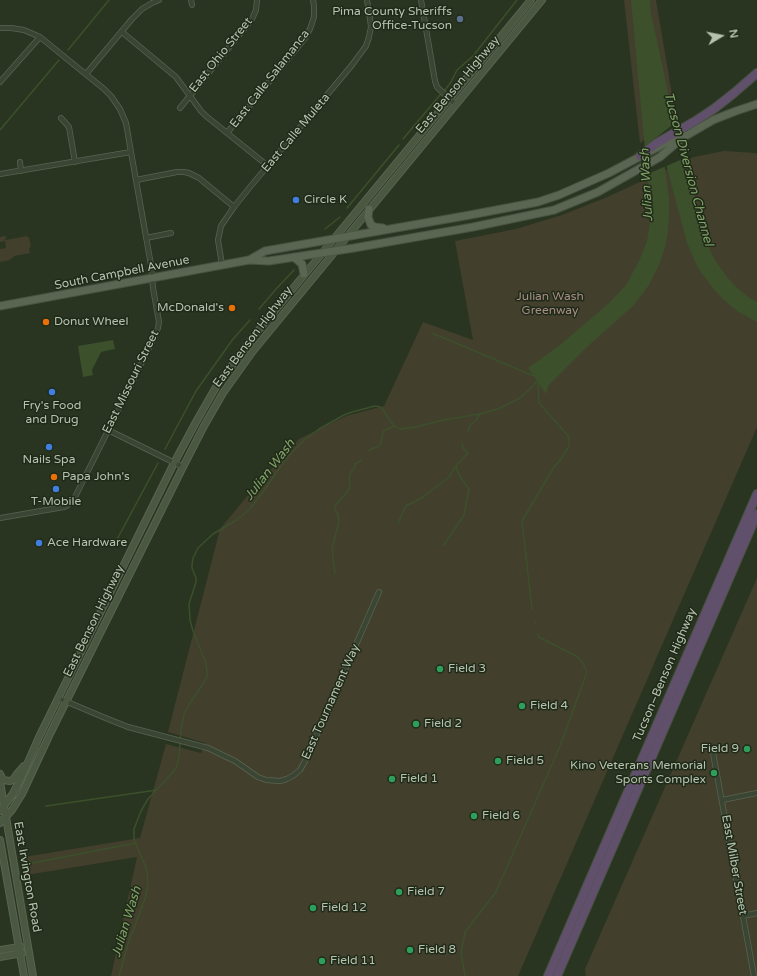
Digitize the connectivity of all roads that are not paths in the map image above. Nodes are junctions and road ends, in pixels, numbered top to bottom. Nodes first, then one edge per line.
1 (159, 0) edge
2 (257, 0) edge
3 (313, 0) edge
4 (367, 0) edge
5 (421, 0) edge
6 (531, 0) edge
7 (542, 0) edge
8 (0, 28) edge
9 (122, 32) junction
10 (40, 36) junction
11 (757, 73) edge
12 (86, 74) junction
13 (0, 82) edge
14 (190, 95) junction
15 (449, 98) junction
16 (757, 100) edge
17 (757, 104) edge
18 (456, 105) junction
19 (180, 108) dead end
20 (61, 118) dead end
21 (227, 133) junction
22 (681, 134) junction
23 (131, 152) junction
24 (640, 156) joint
25 (20, 162) dead end
26 (75, 162) junction
27 (268, 166) junction
28 (21, 171) junction
29 (0, 174) edge
30 (136, 180) junction
31 (234, 207) junction
32 (369, 209) junction
33 (389, 229) junction
34 (171, 233) dead end
35 (346, 237) junction
36 (146, 238) junction
37 (333, 240) junction
38 (335, 250) junction
39 (322, 252) junction
40 (294, 257) junction
41 (249, 260) junction
42 (222, 265) junction
43 (304, 274) junction
44 (152, 278) junction
45 (0, 306) edge
46 (108, 430) junction
47 (174, 462) junction
48 (183, 467) junction
49 (757, 494) edge
50 (757, 514) edge
51 (0, 518) edge
52 (379, 592) dead end
53 (107, 599) junction
54 (115, 603) junction
55 (58, 698) junction
56 (66, 702) junction
57 (713, 753) dead end
58 (28, 762) junction
59 (0, 774) edge
60 (0, 782) edge
61 (757, 793) edge
62 (722, 800) junction
63 (2, 809) edge
64 (6, 818) junction
65 (0, 823) edge
66 (0, 842) edge
67 (757, 913) edge
68 (743, 916) junction
69 (18, 947) junction
70 (28, 949) junction
71 (0, 950) edge
72 (20, 954) junction
73 (0, 957) edge
74 (24, 976) edge
75 (33, 976) edge
76 (548, 976) edge
77 (557, 976) edge
78 (754, 976) edge

1 - 9 street
2 - 14 street, East Ohio Street
3 - 21 street, East Calle Salamanca
4 - 27 street, East Calle Muleta
5 - 15 street
6 - 15 main road, East Benson Highway
7 - 18 main road, East Benson Highway
8 - 10 street
9 - 12 street
9 - 14 street
10 - 12 street, East Missouri Street
10 - 13 street
11 - 22 highway
12 - 23 street, East Missouri Street
14 - 19 street, East Ohio Street
14 - 21 street
15 - 18 street
15 - 37 main road, East Benson Highway
16 - 22 main road
17 - 22 main road
18 - 32 main road, East Benson Highway
20 - 26 street
21 - 27 street
22 - 24 highway
22 - 38 main road, South Campbell Avenue
23 - 26 street
23 - 30 street, East Missouri Street
24 - 33 main road, South Campbell Avenue
25 - 28 street
26 - 28 street
27 - 31 street, East Calle Muleta
28 - 29 street
30 - 31 street
30 - 36 street, East Missouri Street
31 - 42 street, East Calle Muleta
32 - 33 main road
32 - 35 main road, East Benson Highway
33 - 35 main road, South Campbell Avenue
34 - 36 street
35 - 37 main road, South Campbell Avenue
35 - 38 main road, East Benson Highway
36 - 44 street, East Missouri Street
37 - 39 main road, East Benson Highway
37 - 41 main road, South Campbell Avenue
38 - 39 main road, South Campbell Avenue
38 - 48 main road, East Benson Highway
39 - 40 main road, South Campbell Avenue
39 - 43 main road, East Benson Highway
40 - 41 main road, South Campbell Avenue
40 - 43 main road
41 - 42 main road, South Campbell Avenue
42 - 44 main road, South Campbell Avenue
43 - 47 main road, East Benson Highway
44 - 45 main road, South Campbell Avenue
44 - 46 street, East Missouri Street
46 - 47 street
46 - 51 street, East Missouri Street
47 - 48 street
47 - 53 main road, East Benson Highway
48 - 54 main road, East Benson Highway
49 - 76 highway, Tucson–Benson Highway
50 - 77 highway, Tucson–Benson Highway
52 - 56 street, East Tournament Way
53 - 54 main road
53 - 55 main road, East Benson Highway
54 - 56 main road, East Benson Highway
55 - 56 street, East Tournament Way
55 - 58 main road, East Benson Highway
56 - 64 main road, East Benson Highway
57 - 62 street, East Milber Street
58 - 59 main road
58 - 63 main road, East Benson Highway
60 - 63 main road, East Irvington Road
61 - 62 street
62 - 68 street, East Milber Street
63 - 64 main road, East Irvington Road
64 - 65 main road, East Benson Highway
64 - 70 main road, East Irvington Road
66 - 69 main road, East Irvington Road
67 - 68 street
68 - 78 street, East Milber Street
69 - 70 main road
69 - 71 main road
69 - 72 main road, East Irvington Road
70 - 72 main road
70 - 75 main road, East Irvington Road
72 - 73 main road
72 - 74 main road, East Irvington Road

